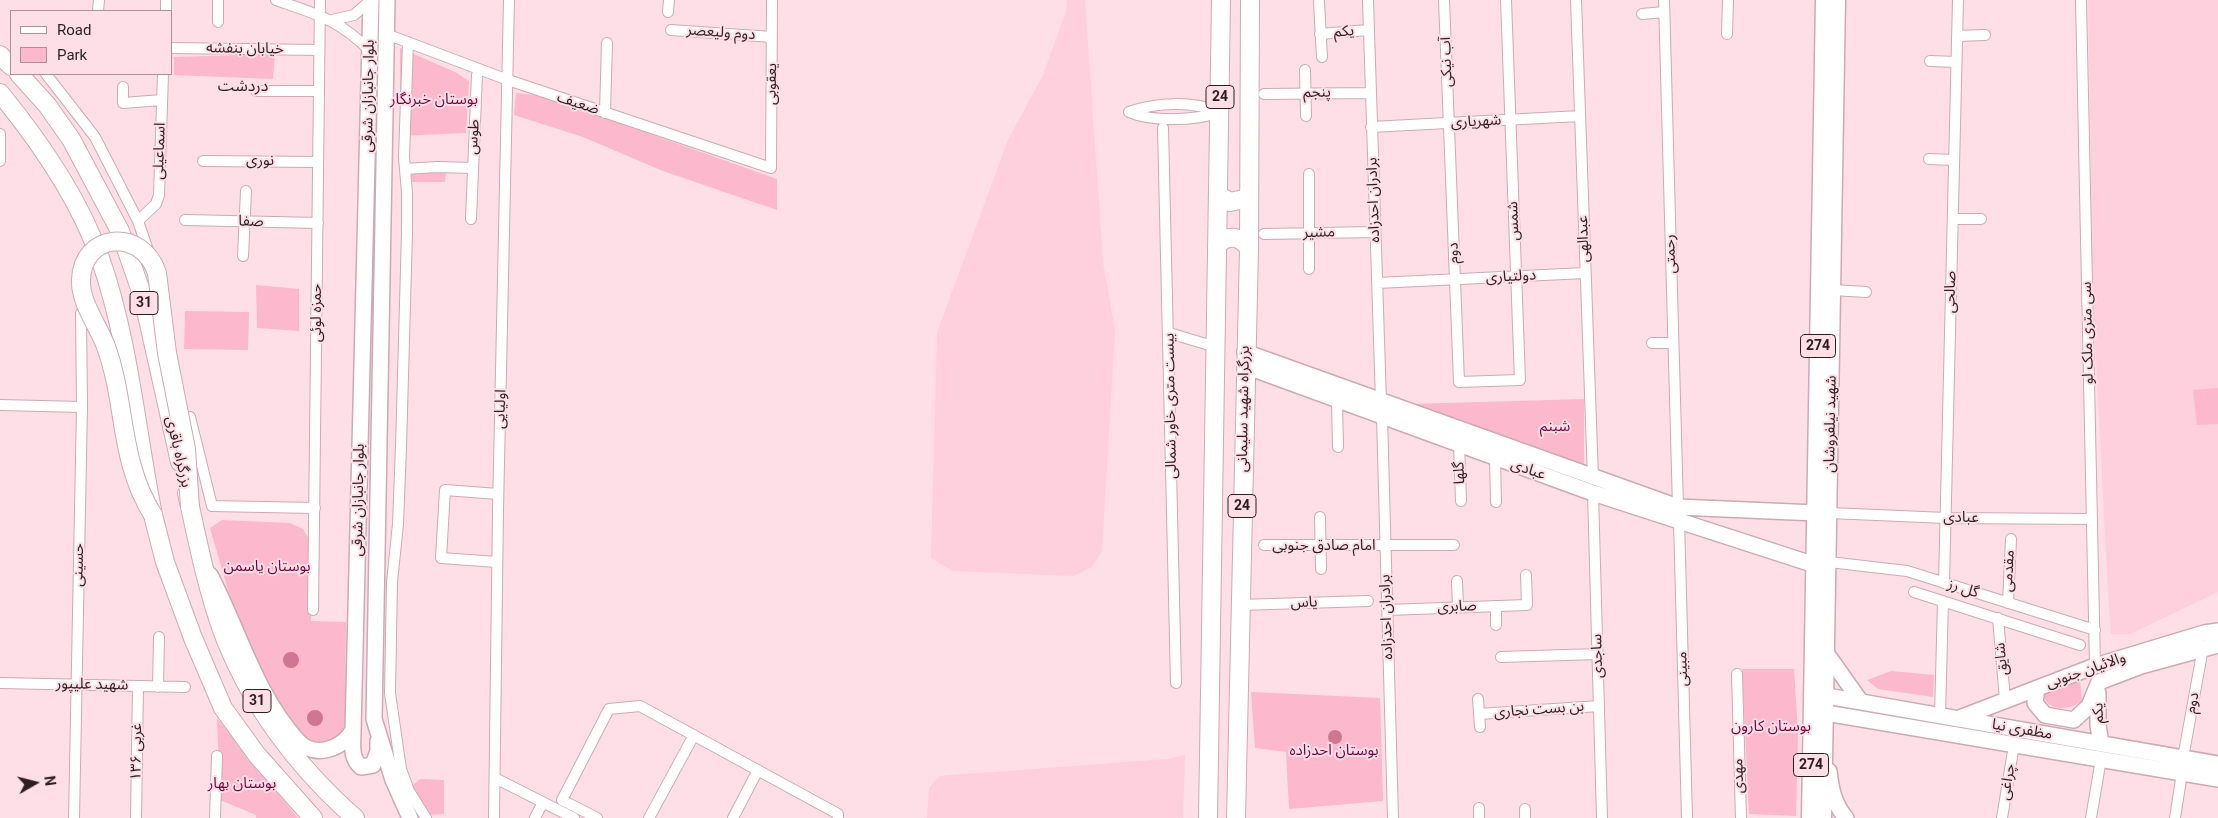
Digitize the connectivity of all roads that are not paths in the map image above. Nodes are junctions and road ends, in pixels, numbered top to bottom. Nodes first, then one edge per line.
1 (218, 0) edge
2 (276, 0) edge
3 (320, 0) edge
4 (371, 0) edge
5 (387, 0) edge
6 (510, 0) edge
7 (669, 0) edge
8 (772, 0) edge
9 (1221, 0) edge
10 (1250, 0) edge
11 (1368, 0) edge
12 (1444, 0) edge
13 (1506, 0) edge
14 (1576, 0) edge
15 (1664, 0) edge
16 (1728, 0) edge
17 (1824, 0) edge
18 (1837, 0) edge
19 (1958, 0) edge
20 (2081, 0) edge
21 (1318, 2) dead end
22 (668, 12) dead end
23 (1664, 12) junction
24 (1642, 14) dead end
25 (320, 16) junction
26 (332, 20) junction
27 (218, 22) dead end
28 (671, 30) dead end
29 (1368, 30) junction
30 (386, 34) junction
31 (1320, 34) junction
32 (1728, 34) dead end
33 (1957, 36) junction
34 (1985, 36) dead end
35 (772, 37) junction
36 (408, 42) junction
37 (606, 43) dead end
38 (172, 48) edge
39 (319, 50) junction
40 (370, 51) junction
41 (0, 56) edge
42 (1322, 58) dead end
43 (1930, 61) dead end
44 (1956, 62) junction
45 (10, 65) edge
46 (1305, 70) dead end
47 (21, 75) edge
48 (47, 75) edge
49 (163, 75) edge
50 (477, 75) dead end
51 (508, 80) junction
52 (123, 87) dead end
53 (256, 91) dead end
54 (319, 91) junction
55 (0, 93) edge
56 (1370, 93) junction
57 (1264, 94) dead end
58 (1306, 94) junction
59 (162, 100) junction
60 (1220, 112) junction
61 (605, 113) junction
62 (1306, 116) dead end
63 (1580, 116) junction
64 (1510, 120) junction
65 (1449, 123) junction
66 (1372, 127) junction
67 (1163, 128) dead end
68 (0, 134) edge
69 (1929, 159) dead end
70 (1954, 160) junction
71 (0, 161) edge
72 (203, 161) dead end
73 (318, 162) junction
74 (473, 168) junction
75 (771, 168) joint
76 (405, 169) junction
77 (1309, 174) dead end
78 (246, 191) dead end
79 (1249, 194) junction
80 (1218, 195) junction
81 (471, 219) dead end
82 (1953, 219) junction
83 (1982, 219) dead end
84 (185, 220) dead end
85 (138, 221) junction
86 (245, 221) junction
87 (318, 223) junction
88 (1375, 232) junction
89 (1264, 234) dead end
90 (1309, 234) junction
91 (1218, 244) junction
92 (1249, 249) junction
93 (243, 256) dead end
94 (1309, 269) dead end
95 (1586, 273) junction
96 (1516, 276) junction
97 (1455, 279) junction
98 (159, 282) dead end
99 (1377, 283) junction
100 (1833, 290) junction
101 (1866, 292) dead end
102 (81, 313) dead end
103 (1169, 333) junction
104 (1652, 343) dead end
105 (1673, 343) junction
106 (1216, 346) junction
107 (1245, 359) junction
108 (1459, 382) joint
109 (1338, 401) junction
110 (1381, 401) junction
111 (0, 405) edge
112 (82, 407) junction
113 (190, 417) dead end
114 (1382, 417) junction
115 (1459, 444) junction
116 (1338, 447) dead end
117 (1495, 458) junction
118 (1592, 478) junction
119 (1593, 493) junction
120 (498, 494) junction
121 (1461, 501) dead end
122 (1496, 502) dead end
123 (190, 507) junction
124 (315, 508) junction
125 (1678, 513) junction
126 (1823, 513) junction
127 (152, 515) junction
128 (1320, 517) dead end
129 (1946, 518) junction
130 (2092, 519) junction
131 (2011, 539) dead end
132 (1264, 545) dead end
133 (1454, 545) dead end
134 (1320, 546) junction
135 (1385, 546) junction
136 (202, 560) junction
137 (497, 562) junction
138 (1822, 563) junction
139 (1321, 569) dead end
140 (1526, 575) dead end
141 (1457, 581) dead end
142 (1944, 583) junction
143 (1914, 592) dead end
144 (1368, 600) dead end
145 (1943, 601) junction
146 (2008, 603) junction
147 (1240, 605) junction
148 (1496, 606) junction
149 (1458, 607) junction
150 (313, 610) dead end
151 (1387, 610) junction
152 (1998, 618) junction
153 (1496, 625) dead end
154 (2094, 630) junction
155 (159, 637) dead end
156 (2208, 637) edge
157 (2080, 645) dead end
158 (2218, 645) edge
159 (1598, 654) junction
160 (1827, 654) junction
161 (1501, 657) dead end
162 (2095, 666) junction
163 (1736, 674) dead end
164 (2099, 682) junction
165 (0, 683) edge
166 (1176, 683) dead end
167 (77, 685) junction
168 (138, 686) junction
169 (158, 687) junction
170 (185, 688) dead end
171 (2037, 688) junction
172 (1819, 694) junction
173 (1478, 699) dead end
174 (2005, 700) junction
175 (374, 702) junction
176 (391, 702) junction
177 (1861, 702) junction
178 (1599, 706) junction
179 (1910, 711) junction
180 (1819, 712) junction
181 (1479, 714) junction
182 (2045, 715) junction
183 (1940, 716) junction
184 (1956, 719) junction
185 (1480, 727) dead end
186 (1907, 728) junction
187 (352, 730) junction
188 (377, 731) junction
189 (694, 735) junction
190 (2014, 745) junction
191 (1826, 746) junction
192 (2101, 751) junction
193 (217, 756) dead end
194 (2218, 764) edge
195 (2183, 766) junction
196 (758, 770) junction
197 (495, 778) junction
198 (2218, 779) edge
199 (543, 802) junction
200 (74, 818) edge
201 (136, 818) edge
202 (216, 818) edge
203 (313, 818) edge
204 (355, 818) edge
205 (410, 818) edge
206 (426, 818) edge
207 (494, 818) edge
208 (535, 818) edge
209 (574, 818) edge
210 (596, 818) edge
211 (649, 818) edge
212 (733, 818) edge
213 (838, 818) edge
214 (1208, 818) edge
215 (1236, 818) edge
216 (1393, 818) edge
217 (1602, 818) edge
218 (1687, 818) edge
219 (1741, 818) edge
220 (1810, 818) edge
221 (1823, 818) edge
222 (1846, 818) edge
223 (2002, 818) edge
224 (2091, 818) edge
225 (2176, 818) edge

1 - 27 street
2 - 25 street
3 - 25 street, حمزه لوئی
4 - 26 street
4 - 40 main road, بلوار جانبازان شرقی
5 - 30 main road, بلوار جانبازان شرقی
6 - 51 street, اولیایی
7 - 22 street
8 - 35 street, یعقوبی
9 - 60 highway, بزرگراه شهید سلیمانی / 24
10 - 79 highway, بزرگراه شهید سلیمانی
11 - 29 street, برادران احدزاده
12 - 65 street, آب نیکی
13 - 64 street, شمس
14 - 63 street, عبدالهی
15 - 23 street, رحمتی
16 - 32 street
17 - 126 main road, شهید نیلفروشان / 274
18 - 100 main road, شهید نیلفروشان / 274
19 - 33 street, صالحی
20 - 130 street, سی متری ملک لو
21 - 31 street, یکم
23 - 24 street
23 - 105 street, رحمتی
25 - 26 street
25 - 39 street, حمزه لوئی
26 - 40 street
28 - 35 street, دوم ولیعصر
29 - 31 street, یکم
29 - 56 street, برادران احدزاده
30 - 36 street, ضعیف
30 - 175 main road, بلوار جانبازان شرقی
31 - 42 street, یکم
33 - 34 street
33 - 44 street, صالحی
35 - 75 street, یعقوبی
36 - 51 street, ضعیف
36 - 76 street
37 - 61 street
38 - 39 street, خیابان بنفشه
39 - 54 street, حمزه لوئی
40 - 187 main road, بلوار جانبازان شرقی
41 - 45 highway
43 - 44 street
44 - 70 street, صالحی
46 - 58 street
47 - 123 highway, بزرگراه باقری / 31
48 - 85 street
49 - 59 street, اسماعیلی
50 - 74 street, طوس
51 - 61 street, ضعیف
51 - 120 street, اولیایی
52 - 59 street
53 - 54 street
54 - 73 street, حمزه لوئی
55 - 127 highway, 31
56 - 58 street, پنجم
56 - 66 street, برادران احدزاده
57 - 58 street, پنجم
58 - 62 street
59 - 85 street, اسماعیلی
60 - 60 street
60 - 80 highway, بزرگراه شهید سلیمانی / 24
61 - 75 street, ضعیف
63 - 64 street, شهریاری
63 - 95 street, عبدالهی
64 - 65 street, شهریاری
64 - 96 street, شمس
65 - 66 street, شهریاری
65 - 97 street, دوم
66 - 88 street, برادران احدزاده
67 - 103 street, بیست متری خاور شمالی
68 - 71 street
69 - 70 street
70 - 82 street, صالحی
72 - 73 street, نوری
73 - 87 street, حمزه لوئی
74 - 76 street, طوس
74 - 81 street, طوس
76 - 176 street
77 - 90 street
78 - 86 street
79 - 80 highway
79 - 92 highway, بزرگراه شهید سلیمانی / 24
80 - 91 highway, بزرگراه شهید سلیمانی / 24
82 - 83 street
82 - 129 street, صالحی
84 - 86 street, صفا
85 - 98 street
86 - 87 street, صفا
86 - 93 street
87 - 124 street, حمزه لوئی
88 - 90 street, مشیر
88 - 99 street, برادران احدزاده
89 - 90 street, مشیر
90 - 94 street
91 - 92 highway
91 - 106 highway, بزرگراه شهید سلیمانی / 24
92 - 107 highway, بزرگراه شهید سلیمانی / 24
95 - 96 street, دولتیاری
95 - 118 street, عبدالهی
96 - 97 street, دولتیاری
96 - 108 street, شمس
97 - 99 street, دولتیاری
97 - 108 street, دوم
99 - 110 street, برادران احدزاده
100 - 101 street
100 - 126 main road, شهید نیلفروشان / 274
102 - 112 street, حسینی
103 - 106 street
103 - 166 street, بیست متری خاور شمالی
104 - 105 street
105 - 125 street, رحمتی
106 - 214 highway, بزرگراه شهید سلیمانی / 24
107 - 109 main road, عبادی
107 - 110 main road, عبادی
107 - 147 highway, بزرگراه شهید سلیمانی / 24
109 - 114 main road, عبادی
109 - 116 street
110 - 118 main road, عبادی
111 - 112 street
112 - 167 street, حسینی
113 - 124 street
114 - 115 main road, عبادی
114 - 135 street, برادران احدزاده
115 - 117 main road, عبادی
115 - 121 street, گلها
117 - 119 main road, عبادی
117 - 122 street
118 - 125 main road, عبادی
119 - 125 main road, عبادی
119 - 159 street, ساجدی
120 - 137 street, اولیایی
120 - 137 street
123 - 127 highway, bridge
123 - 136 highway, بزرگراه باقری / 31
124 - 150 street, حمزه لوئی
125 - 126 main road, عبادی
125 - 138 main road, عبادی
125 - 218 street, مبینی
126 - 129 street, عبادی
126 - 138 main road, شهید نیلفروشان / 274
127 - 203 highway, 31
128 - 134 street
129 - 130 street, عبادی
129 - 142 street, صالحی
130 - 154 street, سی متری ملک لو
131 - 146 street, مقدمی
132 - 134 street, امام صادق جنوبی
133 - 135 street, امام صادق جنوبی
134 - 135 street, امام صادق جنوبی
134 - 139 street
135 - 151 street, برادران احدزاده
136 - 187 main road
136 - 204 highway, بزرگراه باقری / 31
137 - 197 street, اولیایی
138 - 142 street, گل رز
138 - 160 main road, شهید نیلفروشان / 274
138 - 172 main road, شهید نیلفروشان / 274
140 - 148 street, صابری
141 - 149 street
142 - 146 street, گل رز
143 - 145 street, گل رز
144 - 147 street, یاس
145 - 152 street, گل رز
145 - 183 street
146 - 154 street, گل رز
147 - 215 highway, بزرگراه شهید سلیمانی / 24
148 - 149 street, صابری
148 - 153 street
149 - 151 street, صابری
151 - 216 street, برادران احدزاده
152 - 157 street, گل رز
152 - 174 street, شایق
154 - 162 street, سی متری ملک لو
155 - 169 street
156 - 158 main road, والائیان جنوبی
156 - 162 main road, والائیان جنوبی
156 - 164 main road, والائیان جنوبی
156 - 195 street, دوم
159 - 161 street
159 - 178 street, ساجدی
160 - 172 main road, شهید نیلفروشان / 274
160 - 177 main road
162 - 171 main road, والائیان جنوبی
163 - 219 street, مهدی
164 - 182 main road
164 - 192 main road, یکم
165 - 167 street, شهید علیپور
167 - 168 street, شهید علیپور
167 - 200 street, حسینی
168 - 169 street, شهید علیپور
168 - 201 street, ۱۳۶ غربی
169 - 170 street, شهید علیپور
171 - 174 main road, والائیان جنوبی
171 - 182 main road
172 - 177 main road, مظفری نیا
172 - 180 main road, شهید نیلفروشان / 274
173 - 181 street
174 - 182 main road
174 - 184 main road, والائیان جنوبی
175 - 176 street
175 - 188 main road, بلوار جانبازان شرقی
176 - 206 street
177 - 179 main road, مظفری نیا
178 - 181 street, بن بست نجاری
178 - 217 street, ساجدی
179 - 183 main road, مظفری نیا
179 - 186 main road
180 - 186 main road, مظفری نیا
180 - 191 main road, شهید نیلفروشان / 274
180 - 220 main road, شهید نیلفروشان / 274
181 - 185 street
183 - 184 main road, مظفری نیا
184 - 192 main road, مظفری نیا
186 - 190 main road, مظفری نیا
187 - 188 main road, بلوار جانبازان شرقی
188 - 205 main road, بلوار جانبازان شرقی
189 - 196 street
189 - 210 street
189 - 211 street
190 - 192 main road, مظفری نیا
190 - 223 street, چراغی
191 - 221 main road, شهید نیلفروشان / 274
191 - 222 main road
192 - 195 main road, مظفری نیا
192 - 224 street
193 - 202 street
194 - 195 main road, مظفری نیا
195 - 198 main road, مظفری نیا
195 - 225 street, دوم
196 - 212 street
196 - 213 street
197 - 199 street
197 - 207 street, اولیایی
199 - 208 street
199 - 209 street

